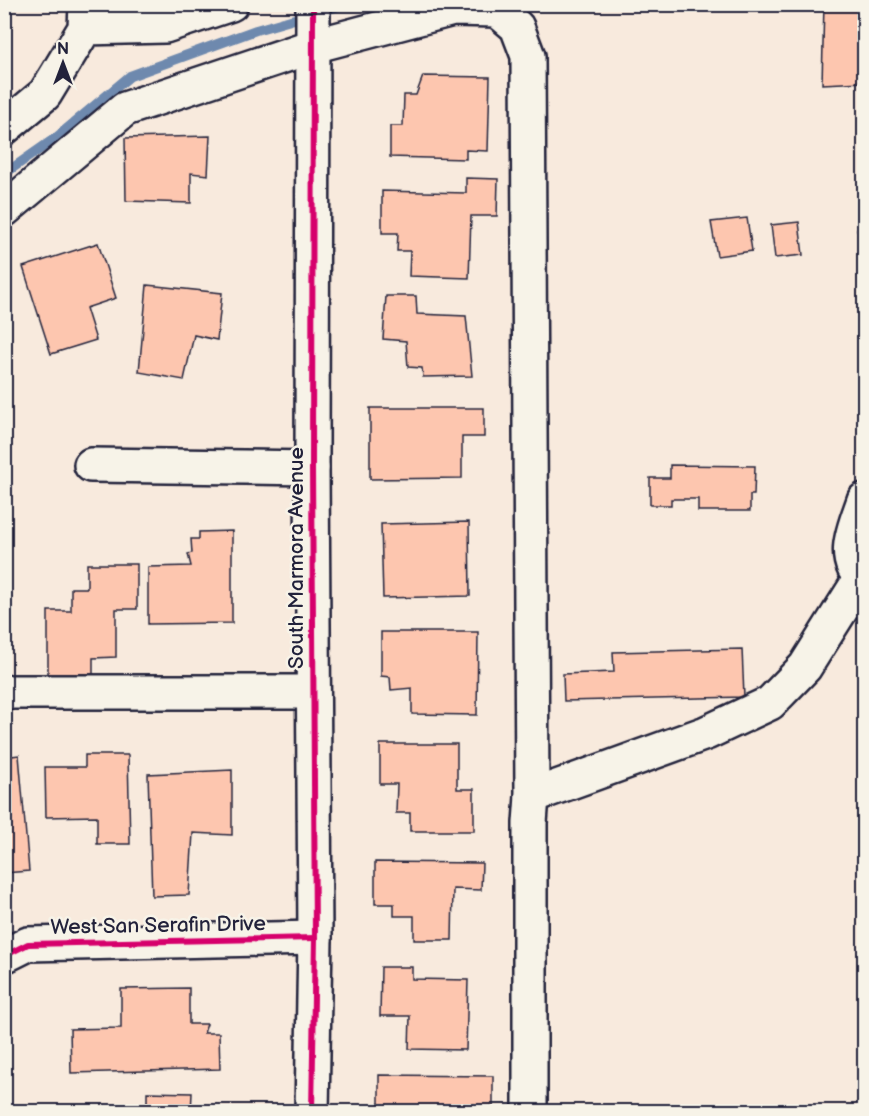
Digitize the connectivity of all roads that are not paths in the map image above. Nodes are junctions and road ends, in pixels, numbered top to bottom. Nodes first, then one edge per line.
1 (231, 4) edge
2 (313, 4) edge
3 (85, 16) edge
4 (313, 46) junction
5 (4, 128) edge
6 (4, 210) edge
7 (91, 465) dead end
8 (312, 468) junction
9 (864, 501) edge
10 (863, 579) edge
11 (4, 692) edge
12 (313, 693) junction
13 (532, 796) junction
14 (315, 938) junction
15 (4, 956) edge
16 (312, 1112) edge
17 (530, 1112) edge

1 - 3 street
2 - 4 street, South Marmora Avenue
3 - 5 street
4 - 6 street
4 - 8 street, South Marmora Avenue
4 - 13 street
7 - 8 street
8 - 12 street, South Marmora Avenue
9 - 10 street
10 - 13 street
11 - 12 street
12 - 14 street, South Marmora Avenue
13 - 17 street
14 - 15 street, West San Serafin Drive
14 - 16 street, South Marmora Avenue

